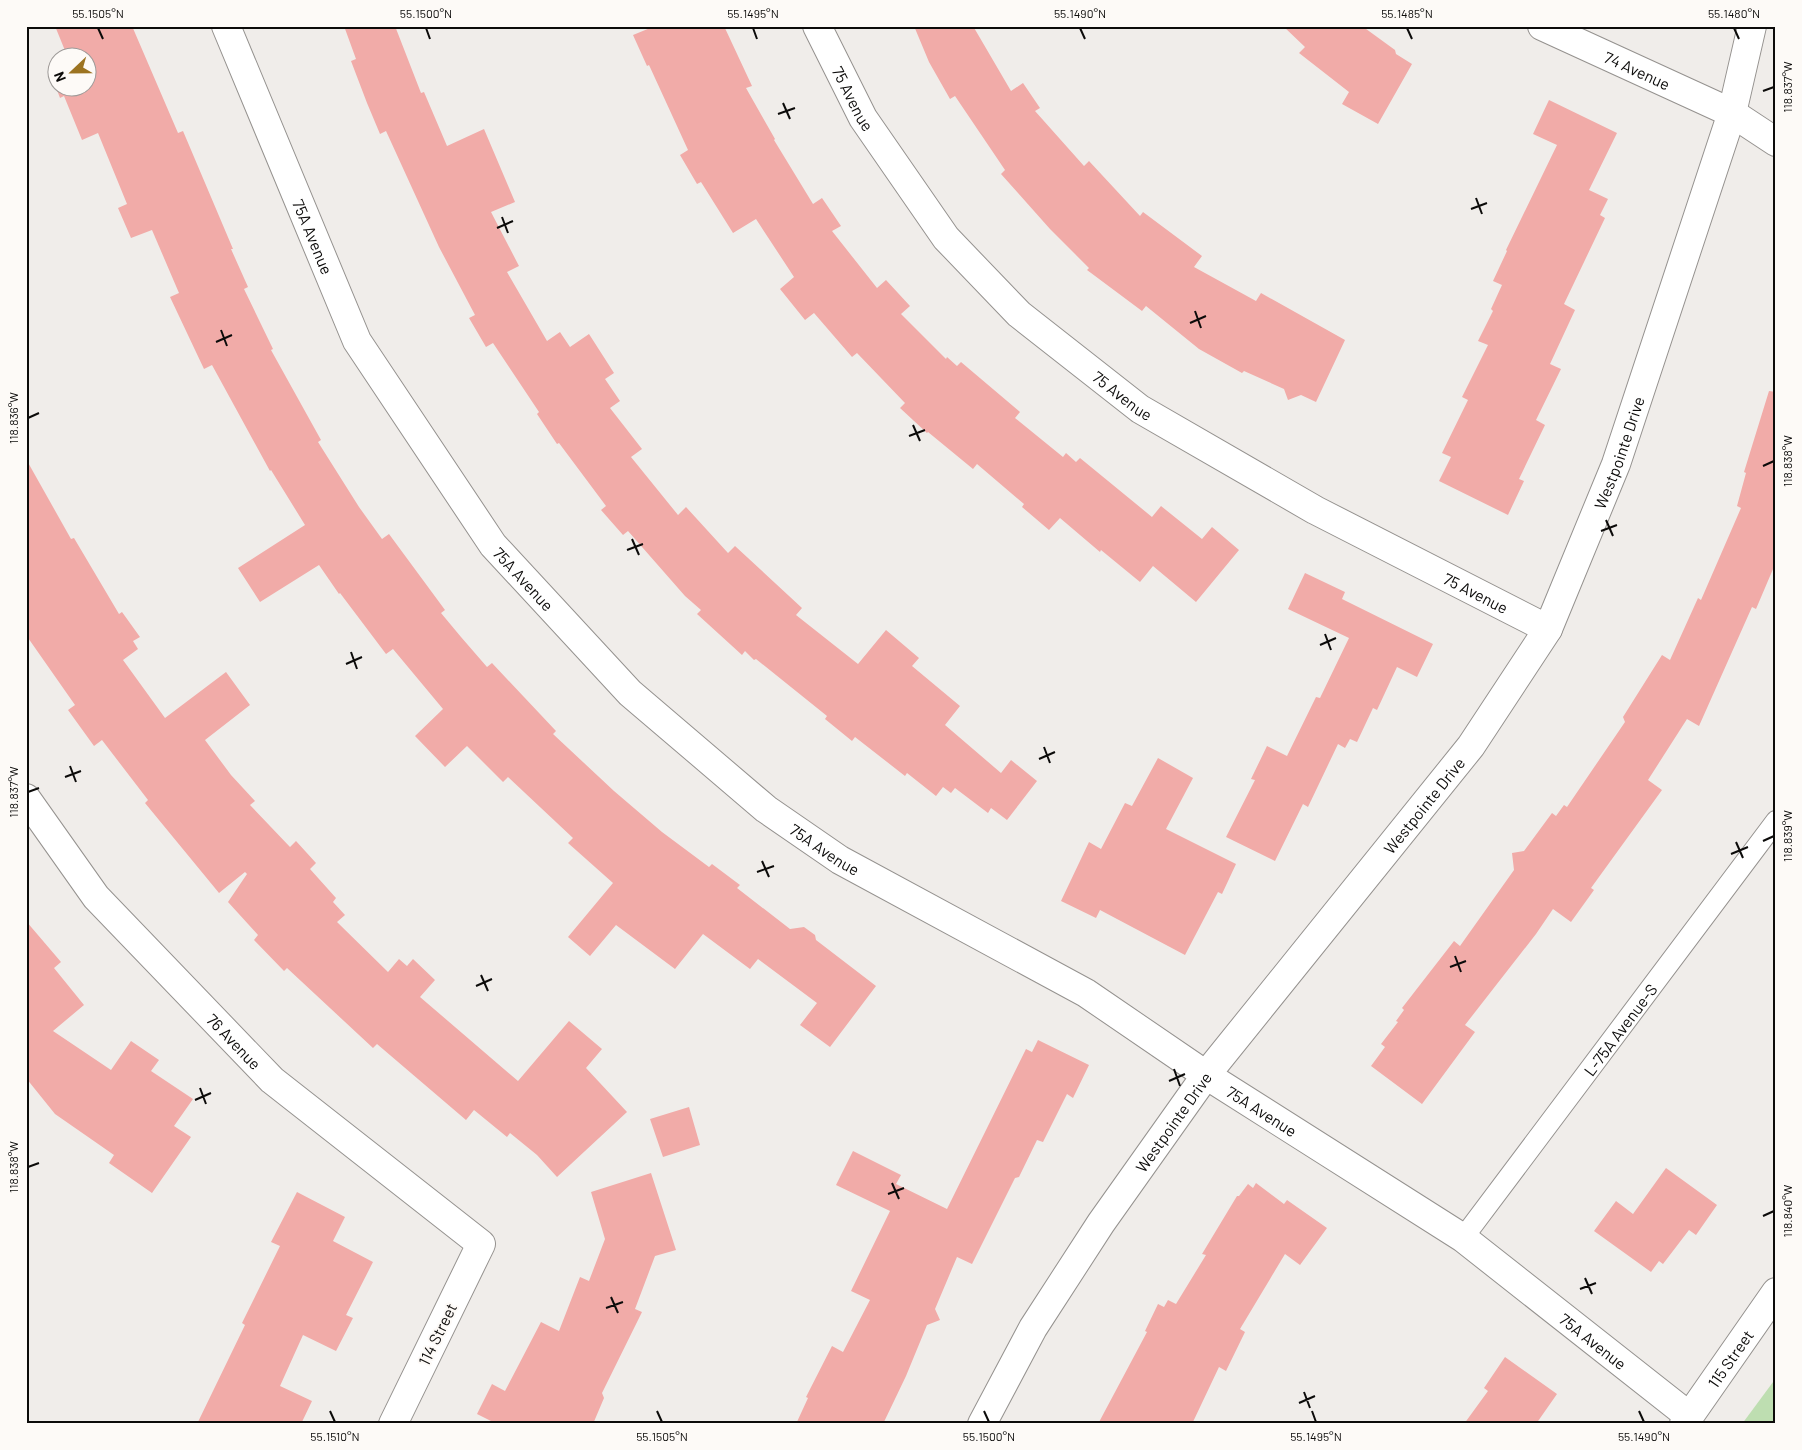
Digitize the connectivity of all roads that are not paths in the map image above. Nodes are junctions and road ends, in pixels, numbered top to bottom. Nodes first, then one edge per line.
1 (226, 26) edge
2 (817, 26) edge
3 (1542, 26) edge
4 (1752, 26) edge
5 (1732, 113) junction
6 (1776, 142) edge
7 (1548, 629) junction
8 (26, 798) edge
9 (1776, 821) edge
10 (1206, 1075) junction
11 (1463, 1238) junction
12 (481, 1244) joint
13 (1776, 1292) edge
14 (1687, 1420) edge
15 (393, 1424) edge
16 (982, 1424) edge

1 - 10 street, 75A Avenue
2 - 7 street, 75 Avenue
3 - 5 street, 74 Avenue
4 - 5 street, Westpointe Drive
5 - 6 street
5 - 7 street, Westpointe Drive
7 - 10 street, Westpointe Drive
8 - 12 street, 76 Avenue
9 - 11 lane, L-75A Avenue-S
10 - 11 street, 75A Avenue
10 - 16 street, Westpointe Drive
11 - 14 street, 75A Avenue
12 - 15 street, 114 Street
13 - 14 street, 115 Street

